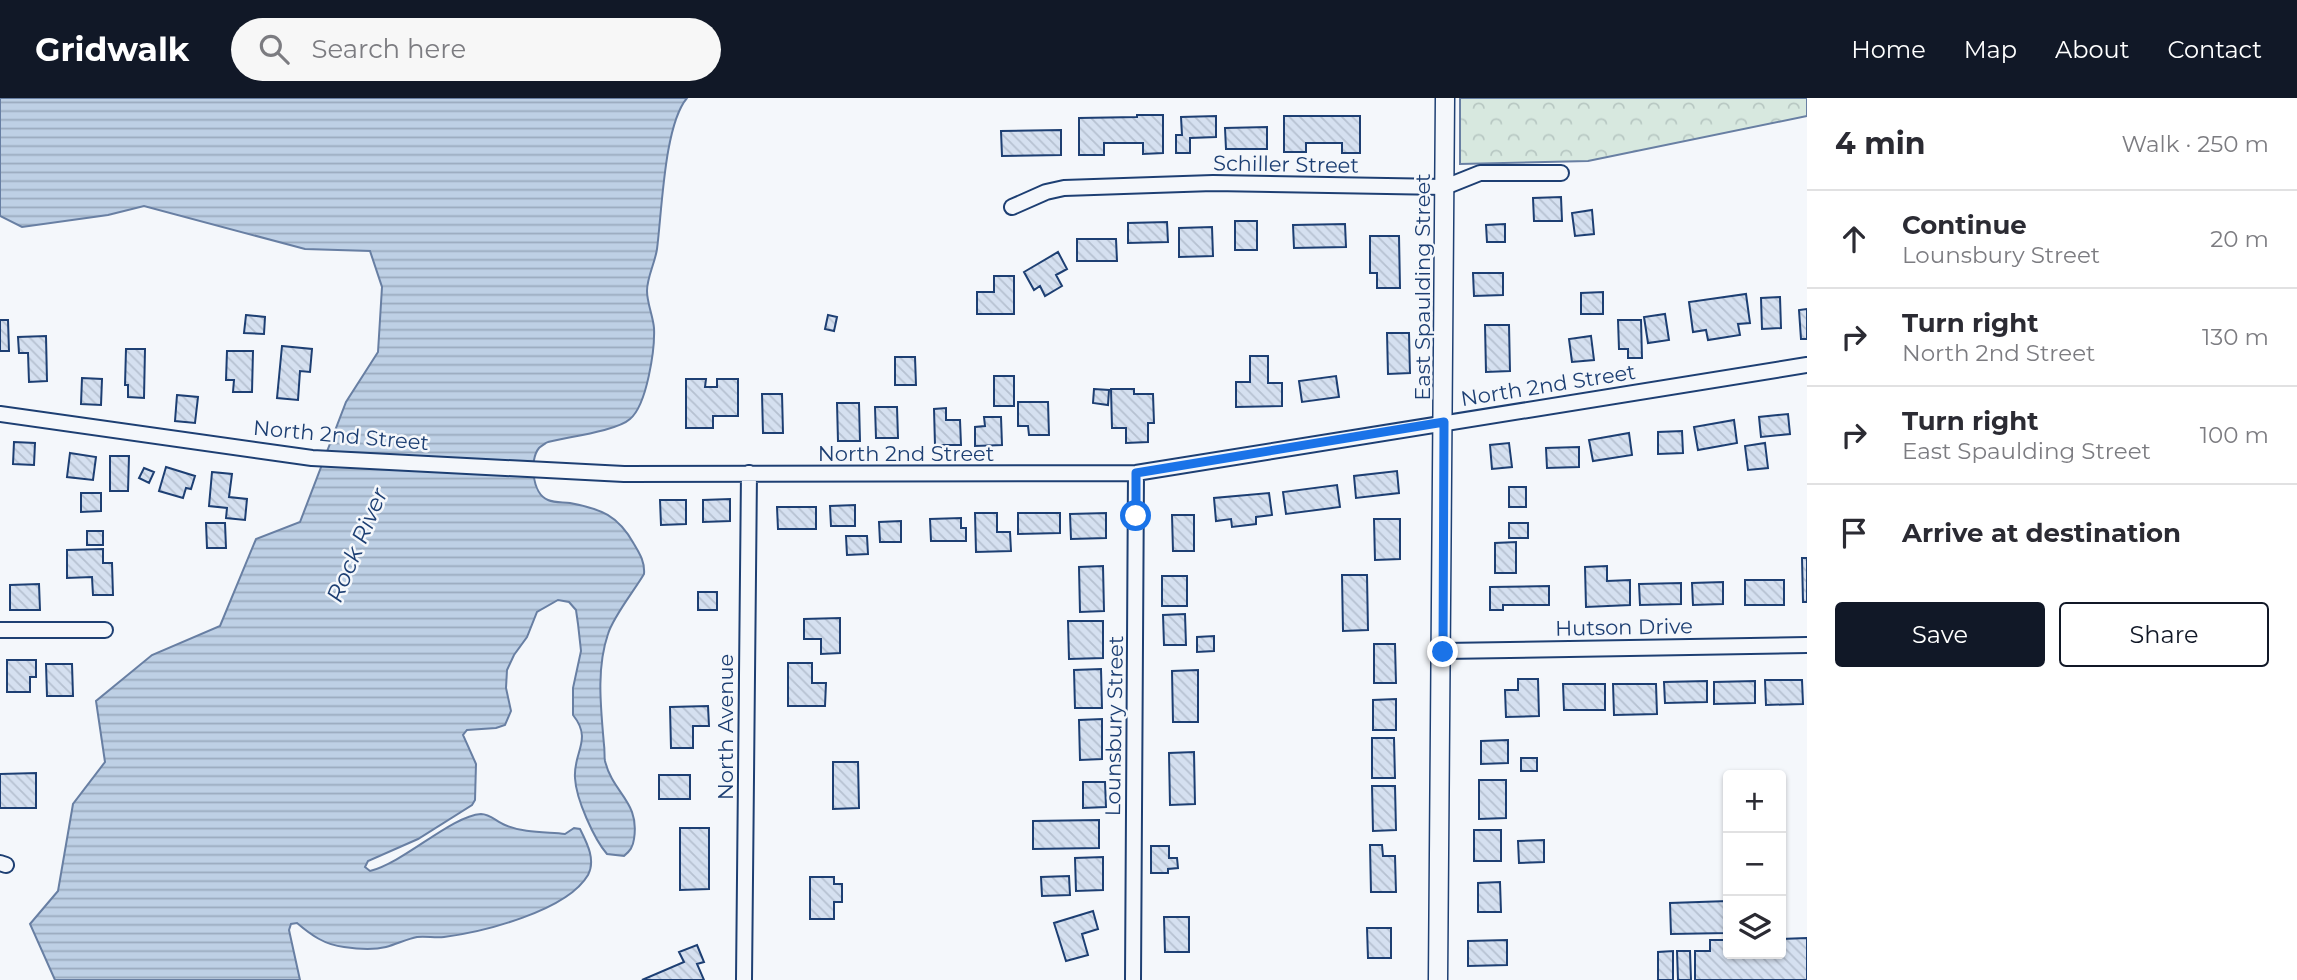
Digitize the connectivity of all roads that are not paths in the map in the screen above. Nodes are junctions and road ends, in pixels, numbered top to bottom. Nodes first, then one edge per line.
1 (1445, 98) edge
2 (1561, 173) dead end
3 (1445, 187) junction
4 (1012, 207) dead end
5 (1807, 365) edge
6 (0, 414) edge
7 (1444, 422) junction
8 (749, 473) junction
9 (1136, 473) junction
10 (0, 630) edge
11 (105, 630) dead end
12 (1807, 645) edge
13 (1443, 652) junction
14 (744, 980) edge
15 (1133, 980) edge
16 (1438, 980) edge

1 - 3 street, East Spaulding Street
2 - 3 street, Schiller Street
3 - 4 street, Schiller Street
3 - 7 street, East Spaulding Street
5 - 7 street, North 2nd Street
6 - 8 street, North 2nd Street
7 - 9 street, North 2nd Street
7 - 13 street, East Spaulding Street
8 - 9 street, North 2nd Street
8 - 14 street, North Avenue
9 - 15 street, Lounsbury Street
10 - 11 street
12 - 13 street, Hutson Drive
13 - 16 street, East Spaulding Street

